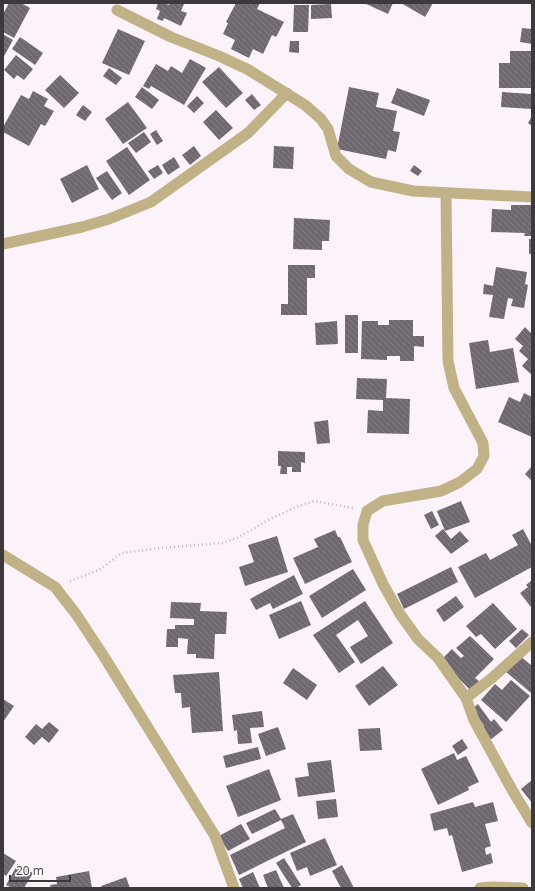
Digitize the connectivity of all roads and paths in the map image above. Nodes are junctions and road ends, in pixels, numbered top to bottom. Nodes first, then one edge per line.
1 (118, 10) dead end
2 (287, 93) junction
3 (446, 194) junction
4 (532, 197) edge
5 (3, 244) edge
6 (367, 511) junction
7 (3, 554) edge
8 (55, 587) junction
9 (532, 642) edge
10 (466, 698) junction
11 (532, 823) edge
12 (234, 888) edge
13 (480, 888) edge
14 (523, 888) edge

1 - 2 street
2 - 3 street
2 - 5 street
3 - 4 street
3 - 6 street
6 - 8 path
6 - 10 street
7 - 8 street
8 - 12 street
9 - 10 street
10 - 11 street
13 - 14 street

